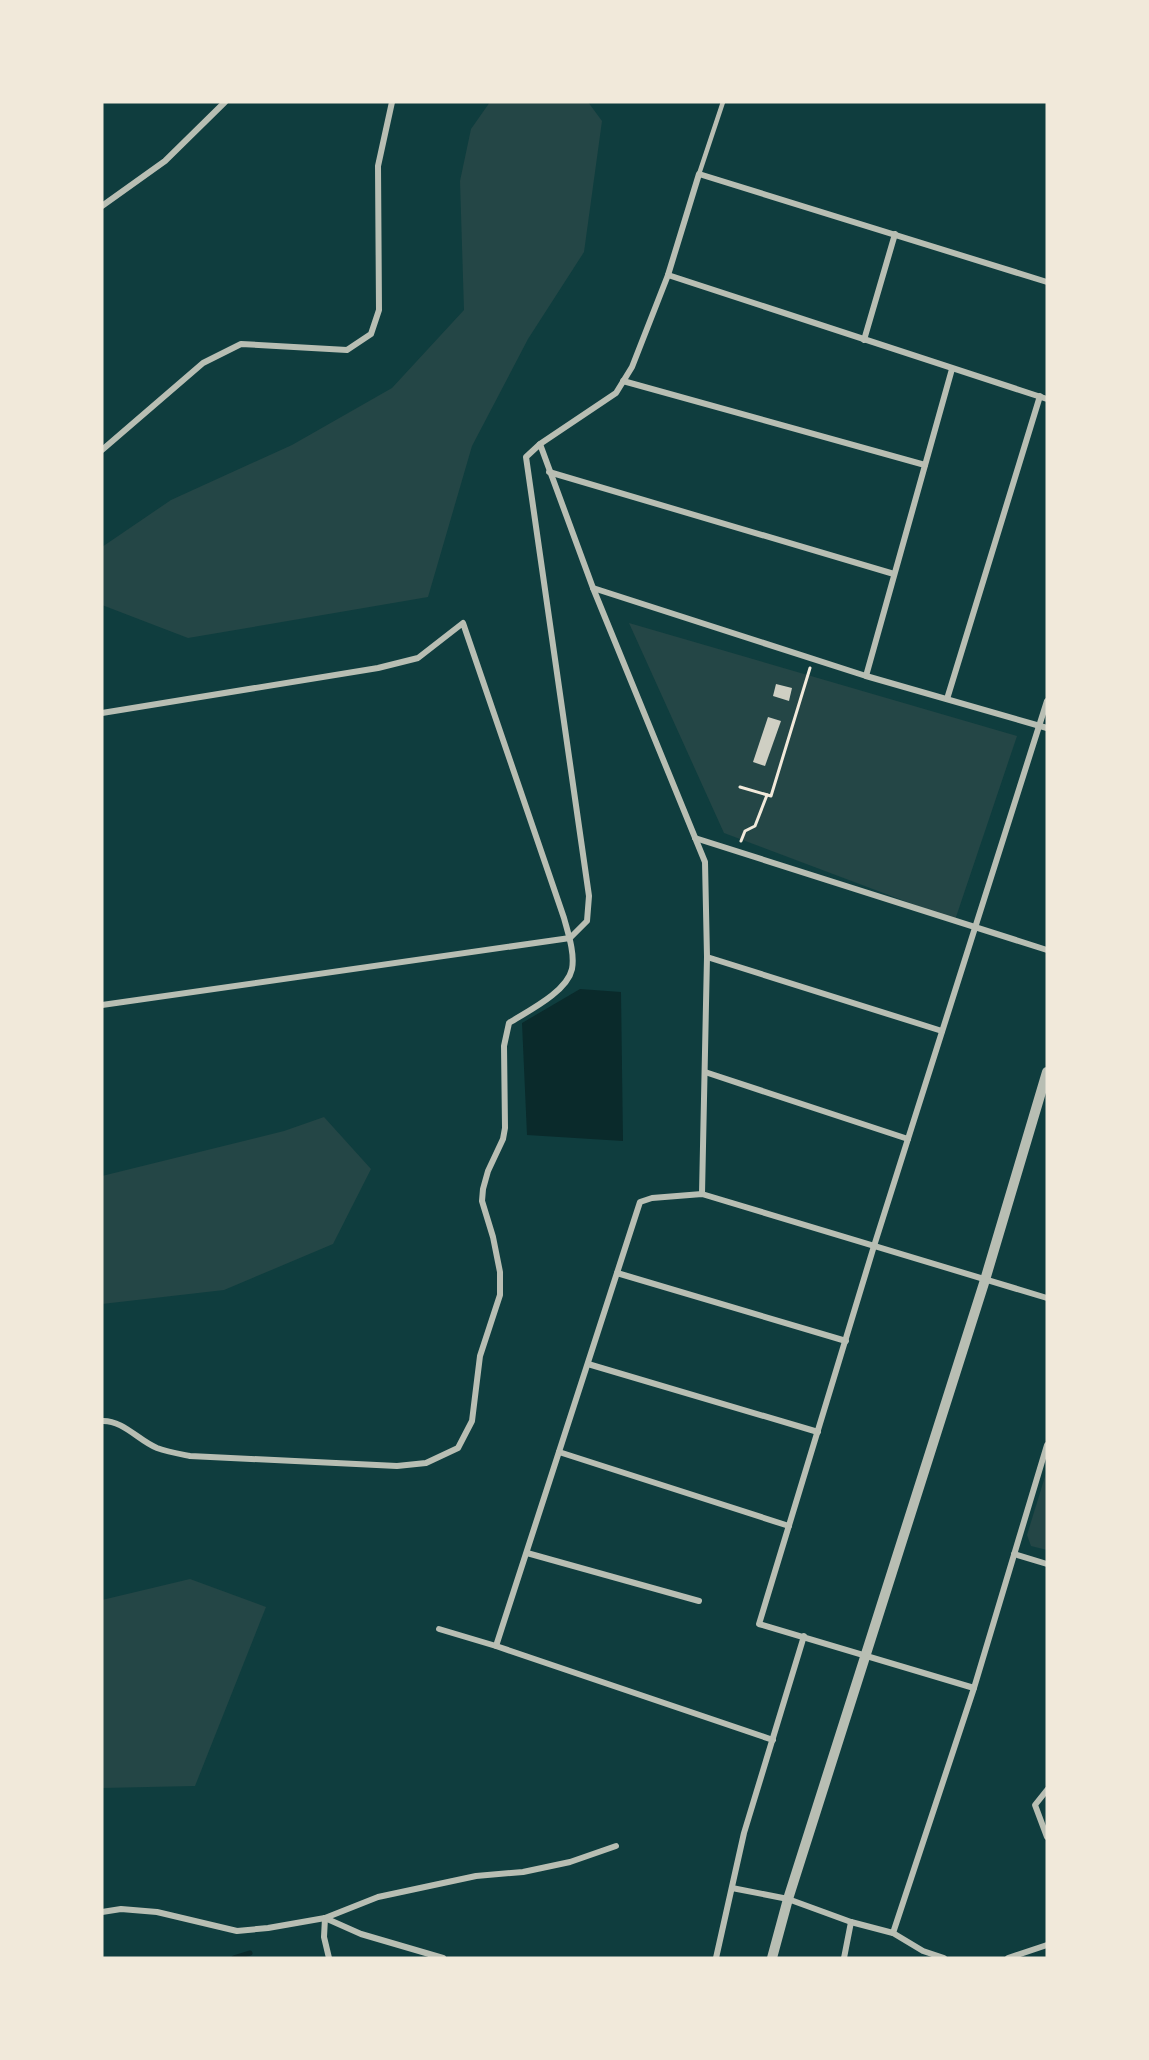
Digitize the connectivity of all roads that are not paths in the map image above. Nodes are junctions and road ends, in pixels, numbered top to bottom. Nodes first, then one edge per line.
1 (225, 102) edge
2 (392, 102) edge
3 (723, 102) edge
4 (699, 174) junction
5 (102, 206) edge
6 (895, 234) junction
7 (668, 275) junction
8 (1047, 282) edge
9 (864, 340) junction
10 (952, 369) junction
11 (623, 381) junction
12 (1043, 398) edge
13 (540, 444) junction
14 (102, 450) edge
15 (925, 465) junction
16 (549, 472) junction
17 (894, 574) junction
18 (593, 588) junction
19 (866, 676) junction
20 (947, 699) junction
21 (1047, 701) edge
22 (102, 713) edge
23 (1040, 726) junction
24 (1047, 728) edge
25 (694, 838) junction
26 (975, 927) junction
27 (570, 938) junction
28 (1047, 950) edge
29 (707, 957) junction
30 (102, 1005) edge
31 (942, 1030) junction
32 (705, 1072) junction
33 (1047, 1072) edge
34 (908, 1139) junction
35 (702, 1194) junction
36 (874, 1246) junction
37 (617, 1273) junction
38 (985, 1280) junction
39 (1047, 1298) edge
40 (846, 1341) junction
41 (588, 1364) junction
42 (102, 1421) edge
43 (818, 1432) junction
44 (1047, 1445) edge
45 (559, 1452) junction
46 (789, 1526) junction
47 (526, 1552) junction
48 (1014, 1554) junction
49 (1047, 1564) edge
50 (699, 1601) dead end
51 (439, 1629) dead end
52 (804, 1636) junction
53 (496, 1646) junction
54 (865, 1655) junction
55 (974, 1688) junction
56 (773, 1740) junction
57 (1047, 1790) edge
58 (1047, 1837) edge
59 (616, 1846) dead end
60 (732, 1888) junction
61 (788, 1899) junction
62 (102, 1912) edge
63 (325, 1918) junction
64 (851, 1922) junction
65 (893, 1933) junction
66 (1047, 1945) edge
67 (923, 1954) edge
68 (329, 1958) edge
69 (443, 1958) edge
70 (716, 1958) edge
71 (772, 1958) edge
72 (844, 1958) edge
73 (944, 1958) edge
74 (1008, 1958) edge

1 - 5 street
2 - 14 street
3 - 4 lane
4 - 6 street
4 - 7 street
6 - 8 street
6 - 9 street
7 - 9 street
7 - 11 street
9 - 10 street
10 - 12 street
10 - 15 street
11 - 13 street
11 - 15 street
12 - 20 street
13 - 16 street
13 - 27 street
15 - 17 street
16 - 17 street
16 - 18 street
17 - 19 street
18 - 19 street
18 - 25 street
19 - 20 street
20 - 23 street
21 - 23 street
22 - 27 street
23 - 24 street
23 - 26 street
25 - 26 street
25 - 29 street
26 - 28 street
26 - 31 street
27 - 30 street
27 - 42 street
29 - 31 street
29 - 32 street
31 - 34 street
32 - 34 street
32 - 35 street
33 - 38 street
34 - 36 street
35 - 36 street
35 - 37 street
36 - 38 street
36 - 40 street
37 - 40 street
37 - 41 street
38 - 39 street
38 - 54 street
40 - 43 street
41 - 43 street
41 - 45 street
43 - 46 street
44 - 48 street
45 - 46 street
45 - 47 street
46 - 52 street
47 - 50 street
47 - 53 street
48 - 49 street
48 - 55 street
51 - 53 street
52 - 54 street
52 - 56 street
53 - 56 street
54 - 55 street
54 - 61 street
55 - 65 street
56 - 60 street
57 - 58 street
59 - 63 street
60 - 61 street
60 - 70 street
61 - 64 street
61 - 71 street
62 - 63 street
63 - 68 street
63 - 69 street
64 - 65 street
64 - 72 street
65 - 67 street
66 - 74 street
67 - 73 street

